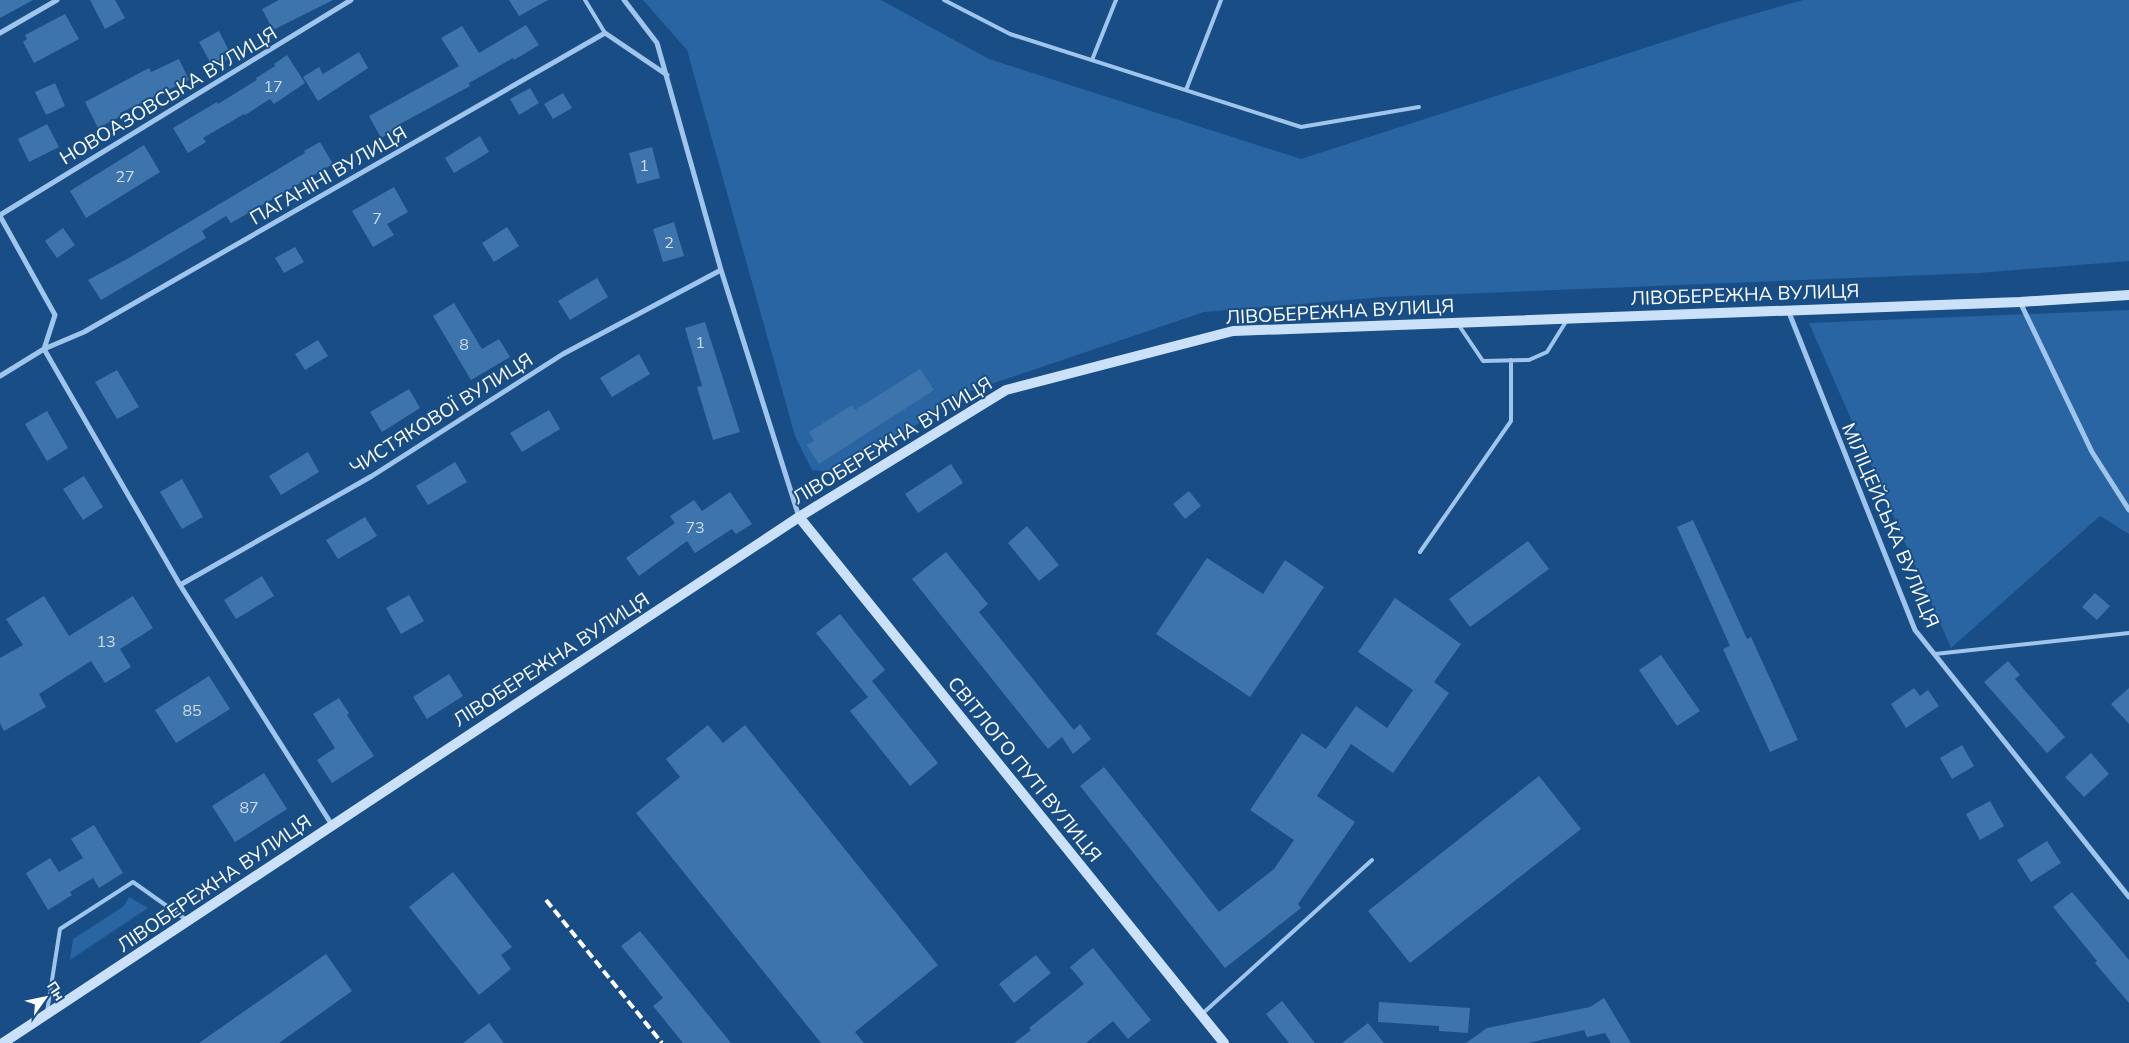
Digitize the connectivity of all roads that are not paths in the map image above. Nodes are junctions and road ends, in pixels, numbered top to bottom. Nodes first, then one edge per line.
1 (57, 0) edge
2 (351, 0) edge
3 (585, 0) edge
4 (624, 0) edge
5 (944, 0) edge
6 (1116, 0) edge
7 (1221, 0) edge
8 (0, 32) edge
9 (605, 33) junction
10 (1092, 60) junction
11 (667, 75) junction
12 (1186, 90) junction
13 (1419, 107) dead end
14 (0, 215) edge
15 (721, 270) junction
16 (2129, 295) edge
17 (2020, 302) junction
18 (1788, 310) junction
19 (1568, 318) junction
20 (1458, 323) junction
21 (44, 349) junction
22 (1511, 360) junction
23 (0, 376) edge
24 (2129, 510) edge
25 (799, 517) junction
26 (1420, 552) dead end
27 (180, 585) junction
28 (2129, 633) edge
29 (1935, 654) junction
30 (332, 825) junction
31 (1372, 860) dead end
32 (2129, 897) edge
33 (188, 921) junction
34 (46, 1014) junction
35 (1201, 1015) junction
36 (3, 1043) edge
37 (1224, 1043) edge

1 - 8 street
2 - 14 street, НОВОАЗОВСЬКА ВУЛИЦЯ
3 - 9 lane
4 - 11 street
5 - 10 lane
6 - 10 lane
7 - 12 lane
9 - 11 street
9 - 21 street, ПАГАНІНІ ВУЛИЦЯ
10 - 12 lane
11 - 15 street
12 - 13 lane
14 - 21 street
15 - 25 street
15 - 27 street, ЧИСТЯКОВОЇ ВУЛИЦЯ
16 - 17 main road, ЛІВОБЕРЕЖНА ВУЛИЦЯ
17 - 18 main road, ЛІВОБЕРЕЖНА ВУЛИЦЯ
17 - 24 street
18 - 19 main road, ЛІВОБЕРЕЖНА ВУЛИЦЯ
18 - 29 street, МІЛІЦЕЙСЬКА ВУЛИЦЯ
19 - 20 main road, ЛІВОБЕРЕЖНА ВУЛИЦЯ
19 - 22 lane
20 - 22 lane
20 - 25 main road, ЛІВОБЕРЕЖНА ВУЛИЦЯ
21 - 23 street, ПАГАНІНІ ВУЛИЦЯ
21 - 27 street
22 - 26 lane
25 - 30 main road, ЛІВОБЕРЕЖНА ВУЛИЦЯ
25 - 35 main road, СВІТЛОГО ПУТІ ВУЛИЦЯ
27 - 30 street
28 - 29 lane
29 - 32 street, МІЛІЦЕЙСЬКА ВУЛИЦЯ
30 - 33 main road, ЛІВОБЕРЕЖНА ВУЛИЦЯ
31 - 35 lane
33 - 34 main road, ЛІВОБЕРЕЖНА ВУЛИЦЯ
33 - 34 lane
34 - 36 main road, ЛІВОБЕРЕЖНА ВУЛИЦЯ
35 - 37 main road, СВІТЛОГО ПУТІ ВУЛИЦЯ

